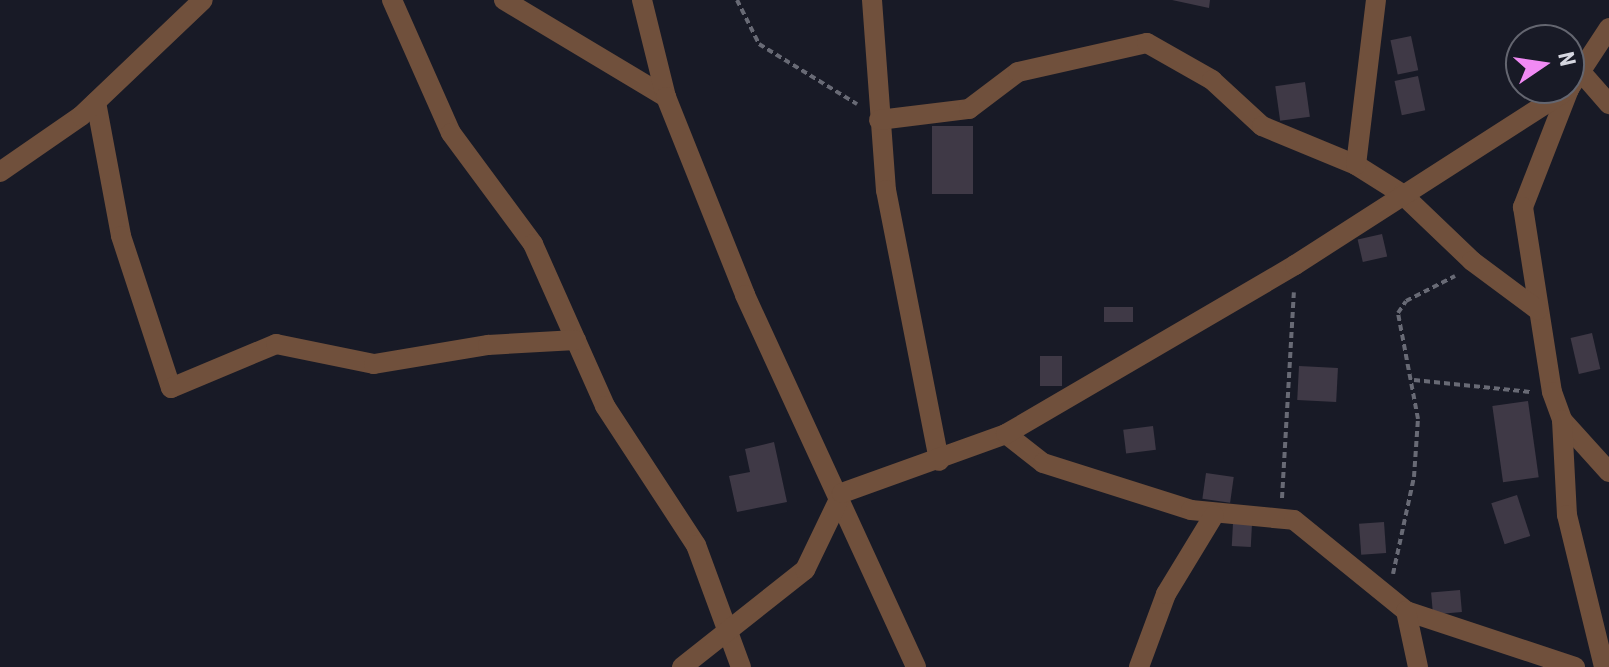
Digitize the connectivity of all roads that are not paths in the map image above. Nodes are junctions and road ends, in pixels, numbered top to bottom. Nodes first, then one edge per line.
1 (203, 0) edge
2 (392, 0) edge
3 (504, 0) edge
4 (642, 0) edge
5 (872, 0) edge
6 (1376, 0) edge
7 (1609, 28) edge
8 (1585, 65) edge
9 (1585, 87) edge
10 (666, 97) junction
11 (96, 102) junction
12 (1539, 104) edge
13 (1564, 104) edge
14 (1609, 104) edge
15 (879, 120) junction
16 (1356, 165) junction
17 (0, 172) edge
18 (1402, 194) junction
19 (1538, 310) junction
20 (576, 340) junction
21 (1562, 420) junction
22 (1006, 434) junction
23 (939, 461) junction
24 (1609, 472) edge
25 (842, 493) junction
26 (1214, 515) junction
27 (1406, 611) junction
28 (728, 631) junction
29 (682, 667) edge
30 (741, 667) edge
31 (916, 667) edge
32 (1139, 667) edge
33 (1418, 667) edge
34 (1575, 667) edge
35 (1604, 667) edge

1 - 11 street
2 - 20 street
3 - 10 street
4 - 10 street
5 - 15 street
6 - 16 street
7 - 8 street
9 - 14 street
10 - 25 street
11 - 17 street
11 - 20 street
12 - 18 street
13 - 19 street
15 - 16 street
15 - 23 street
16 - 18 street
18 - 19 street
18 - 22 street
19 - 21 street
20 - 28 street
21 - 24 street
21 - 35 street
22 - 23 street
22 - 26 street
23 - 25 street
25 - 28 street
25 - 31 street
26 - 27 street
26 - 32 street
27 - 33 street
27 - 34 street
28 - 29 street
28 - 30 street

